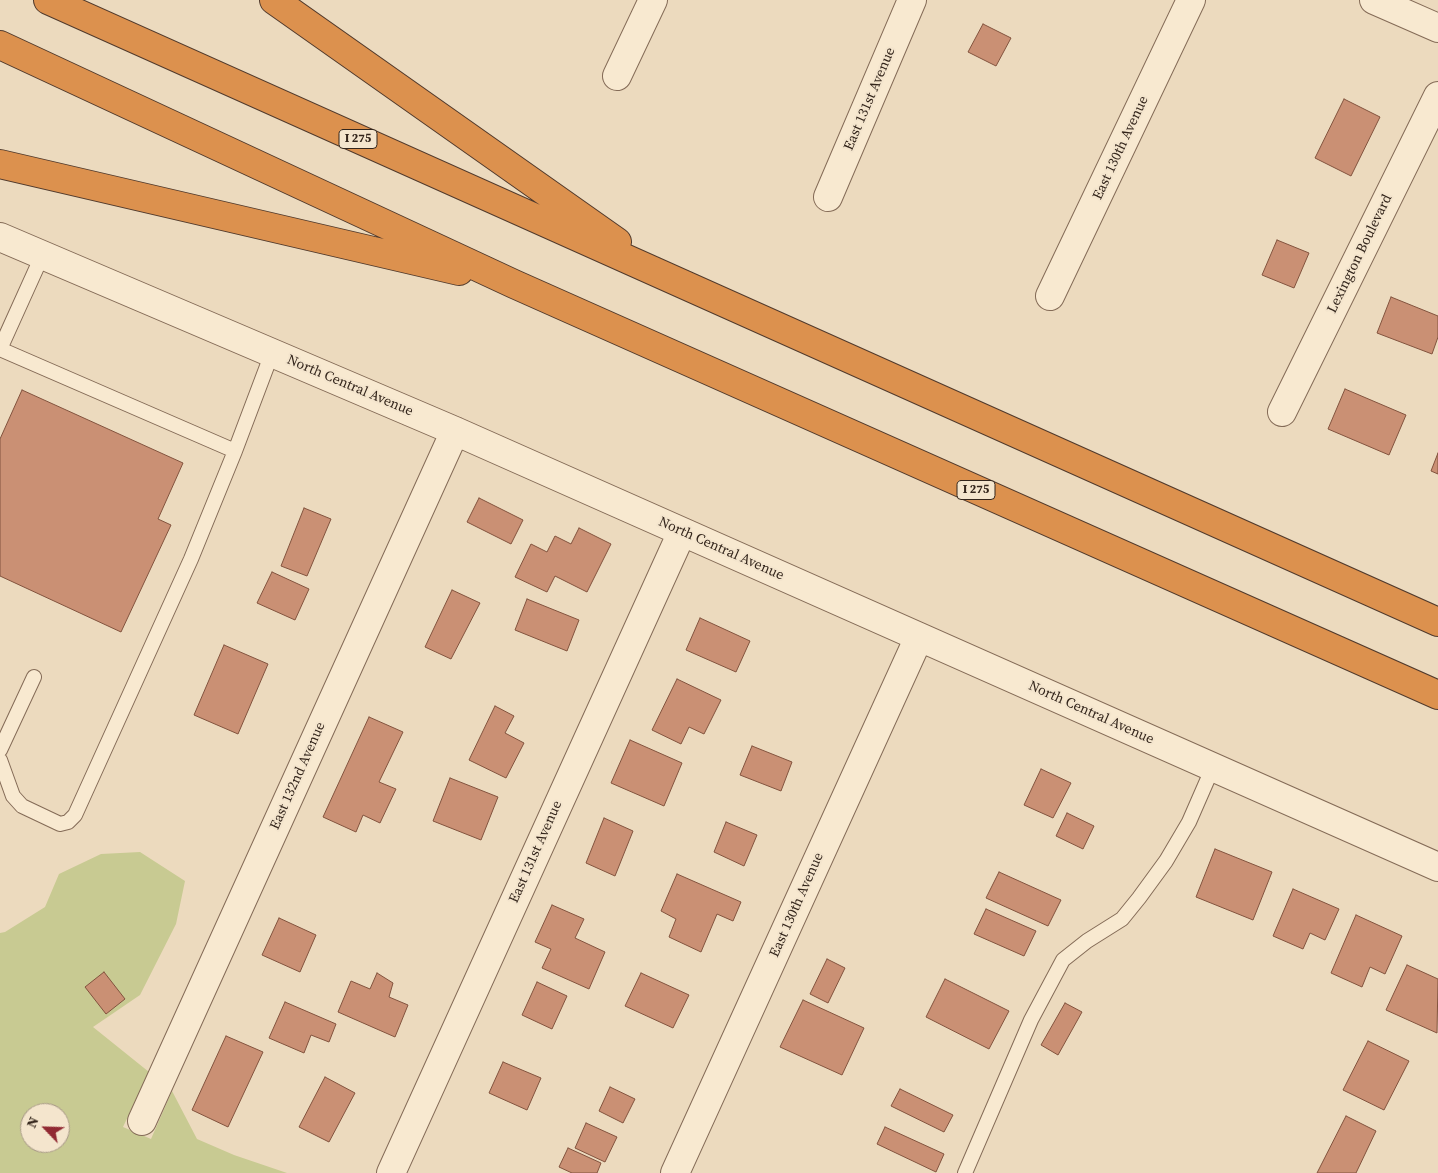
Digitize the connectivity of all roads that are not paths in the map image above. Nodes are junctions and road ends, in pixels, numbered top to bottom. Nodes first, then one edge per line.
1 (48, 0) edge
2 (274, 0) edge
3 (653, 0) edge
4 (912, 0) edge
5 (1191, 0) edge
6 (1374, 0) edge
7 (1438, 28) edge
8 (0, 45) edge
9 (616, 76) dead end
10 (1438, 96) edge
11 (0, 164) edge
12 (828, 198) dead end
13 (0, 238) edge
14 (42, 256) junction
15 (667, 278) junction
16 (514, 284) junction
17 (1050, 296) dead end
18 (0, 350) edge
19 (272, 354) junction
20 (1282, 412) dead end
21 (455, 431) junction
22 (235, 451) junction
23 (682, 532) junction
24 (1438, 622) edge
25 (919, 637) junction
26 (34, 677) dead end
27 (1438, 695) edge
28 (0, 750) edge
29 (0, 760) edge
30 (1213, 767) junction
31 (1438, 867) edge
32 (142, 1121) dead end
33 (390, 1173) edge
34 (675, 1173) edge
35 (965, 1173) edge

1 - 15 highway, I 275
2 - 15 highway
3 - 9 street
4 - 12 street, East 131st Avenue
5 - 17 street, East 130th Avenue
6 - 7 street
8 - 16 highway, I 275
10 - 20 street, Lexington Boulevard
11 - 16 highway
13 - 14 street, North Central Avenue
14 - 18 lane
14 - 19 street, North Central Avenue
15 - 24 highway, I 275
16 - 27 highway, I 275
18 - 22 lane
19 - 21 street, North Central Avenue
19 - 22 lane
21 - 23 street, North Central Avenue
21 - 32 street, East 132nd Avenue
22 - 29 lane
23 - 25 street, North Central Avenue
23 - 33 street, East 131st Avenue
25 - 30 street, North Central Avenue
25 - 34 street, East 130th Avenue
26 - 28 lane
30 - 31 street, North Central Avenue
30 - 35 lane

